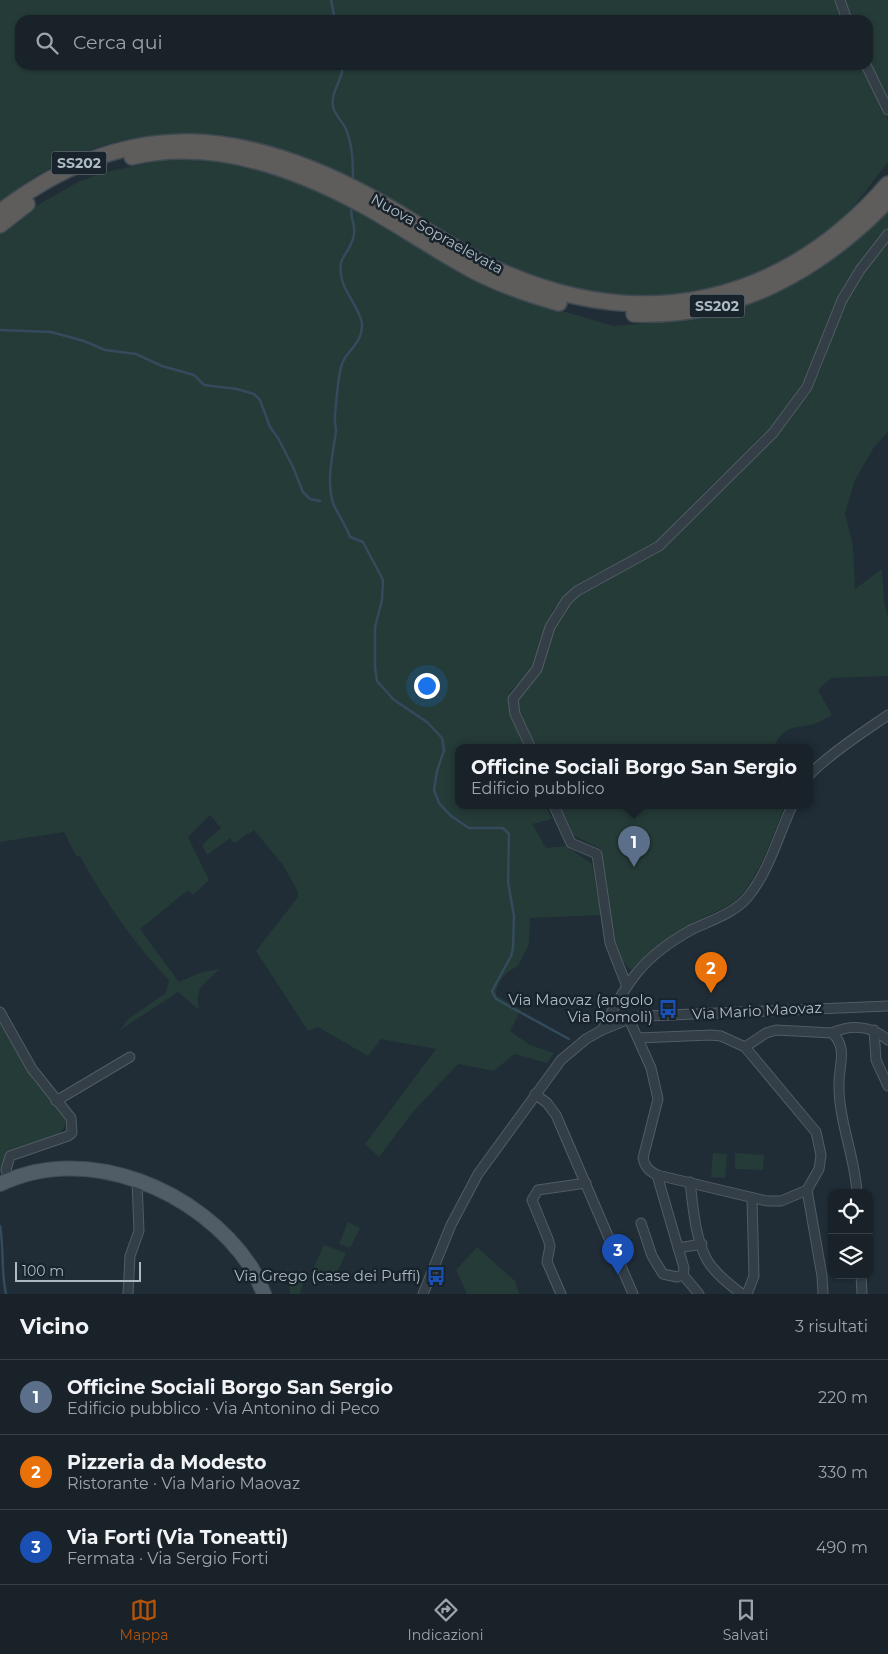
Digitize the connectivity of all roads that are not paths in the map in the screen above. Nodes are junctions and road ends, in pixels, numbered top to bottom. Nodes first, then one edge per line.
1 (840, 0) edge
2 (845, 15) edge
3 (868, 70) edge
4 (888, 110) edge
5 (888, 184) edge
6 (888, 200) edge
7 (1, 220) edge
8 (888, 234) edge
9 (518, 284) junction
10 (888, 715) edge
11 (529, 744) edge
12 (813, 770) edge
13 (555, 809) edge
14 (791, 809) edge
15 (626, 984) junction
16 (888, 1006) edge
17 (0, 1012) edge
18 (629, 1019) junction
19 (602, 1030) junction
20 (874, 1030) junction
21 (832, 1033) junction
22 (638, 1038) junction
23 (888, 1040) edge
24 (745, 1047) junction
25 (130, 1057) dead end
26 (888, 1086) edge
27 (535, 1094) junction
28 (56, 1101) junction
29 (657, 1175) junction
30 (137, 1180) junction
31 (5, 1182) edge
32 (586, 1182) junction
33 (690, 1182) junction
34 (857, 1189) edge
35 (807, 1190) junction
36 (752, 1199) junction
37 (641, 1223) dead end
38 (702, 1244) junction
39 (678, 1248) junction
40 (683, 1275) junction
41 (861, 1279) edge
42 (128, 1294) edge
43 (264, 1294) edge
44 (423, 1294) edge
45 (561, 1294) edge
46 (633, 1294) edge
47 (699, 1294) edge
48 (742, 1294) edge
49 (747, 1294) edge
50 (823, 1294) edge
51 (862, 1294) edge

1 - 2 street
3 - 4 street
5 - 9 highway, Nuova Sopraelevata / SS202
6 - 9 highway, Nuova Sopraelevata / SS202
7 - 9 highway, Nuova Sopraelevata / SS202
8 - 11 street
10 - 12 street
13 - 15 street
14 - 15 street
15 - 19 street
16 - 18 street, Via Mario Maovaz
17 - 28 street
18 - 19 street, Via Mario Maovaz
18 - 22 street
19 - 27 street, Via Mario Maovaz
20 - 21 street
20 - 23 street
20 - 26 street
21 - 24 street
21 - 34 street
22 - 24 street
22 - 29 street
24 - 35 street
25 - 28 street
27 - 32 street
27 - 44 street, Via Mario Maovaz
28 - 31 street
29 - 33 street
29 - 39 street
30 - 31 main road
30 - 42 street
30 - 43 main road
32 - 45 street
32 - 46 street
33 - 36 street
33 - 38 street
35 - 36 street
35 - 50 street
36 - 49 street
37 - 40 street
38 - 39 street
38 - 48 street
39 - 40 street
40 - 47 street
41 - 51 street

